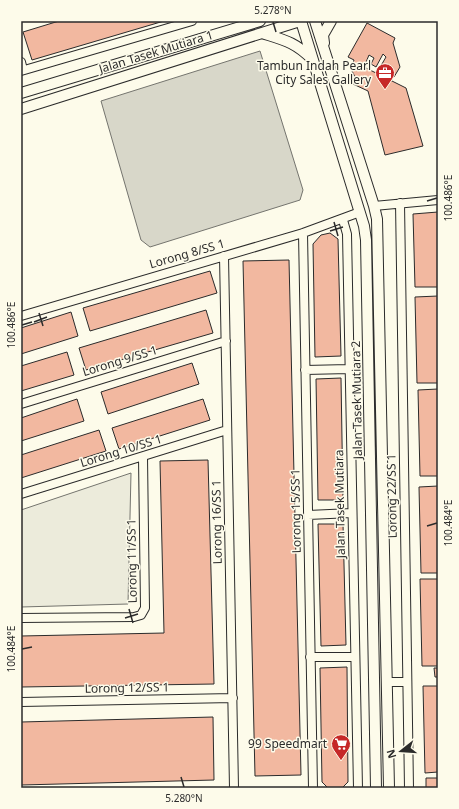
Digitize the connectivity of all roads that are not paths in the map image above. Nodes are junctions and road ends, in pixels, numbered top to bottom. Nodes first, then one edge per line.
1 (192, 21) edge
2 (259, 21) edge
3 (300, 21) edge
4 (315, 21) edge
5 (331, 21) edge
6 (261, 33) junction
7 (326, 54) junction
8 (313, 60) junction
9 (22, 68) edge
10 (21, 93) edge
11 (21, 109) edge
12 (438, 200) edge
13 (400, 203) junction
14 (374, 206) junction
15 (360, 212) junction
16 (343, 220) junction
17 (303, 233) junction
18 (224, 256) junction
19 (21, 316) edge
20 (226, 341) junction
21 (349, 369) junction
22 (305, 370) junction
23 (21, 404) edge
24 (227, 430) junction
25 (143, 457) junction
26 (21, 494) edge
27 (352, 513) junction
28 (308, 515) junction
29 (21, 618) edge
30 (310, 657) junction
31 (355, 657) junction
32 (386, 682) junction
33 (407, 682) junction
34 (233, 698) junction
35 (21, 702) edge
36 (389, 772) junction
37 (234, 788) edge
38 (313, 788) edge
39 (358, 788) edge
40 (376, 788) edge
41 (384, 788) edge
42 (389, 788) edge
43 (409, 788) edge

1 - 9 street, Jalan Tasek Mutiara 1
2 - 10 street, Jalan Tasek Mutiara 1
3 - 6 street, Jalan Tasek Mutiara 1
3 - 8 street, Jalan Tasek Mutiara 2
4 - 7 street, Jalan Tasek Mutiara 2
5 - 7 street
6 - 8 street
6 - 11 street, Jalan Tasek Mutiara 1
7 - 14 street, Jalan Tasek Mutiara 2
8 - 15 street, Jalan Tasek Mutiara 2
12 - 13 street
13 - 14 street
13 - 33 street, Lorong 22/SS 1
14 - 32 street, Jalan Tasek Mutiara 2
15 - 16 street, Lorong 8/SS 1
15 - 40 street, Jalan Tasek Mutiara 2
16 - 17 street, Lorong 8/SS 1
16 - 21 street, Jalan Tasek Mutiara
17 - 18 street, Lorong 8/SS 1
17 - 22 street, Lorong 15/SS 1
18 - 19 street, Lorong 8/SS 1
18 - 20 street, Lorong 16/SS 1
20 - 23 street, Lorong 9/SS 1
20 - 24 street, Lorong 16/SS 1
21 - 22 street
21 - 27 street, Jalan Tasek Mutiara
22 - 28 street, Lorong 15/SS 1
24 - 25 street, Lorong 10/SS 1
24 - 34 street, Lorong 16/SS 1
25 - 26 street, Lorong 10/SS 1
25 - 29 street, Lorong 11/SS 1
27 - 28 street
27 - 31 street, Jalan Tasek Mutiara
28 - 30 street, Lorong 15/SS 1
30 - 31 street
30 - 38 street, Lorong 15/SS 1
31 - 39 street, Jalan Tasek Mutiara
32 - 33 street
32 - 36 street, Jalan Tasek Mutiara 2
33 - 43 street, Lorong 22/SS 1
34 - 35 street, Lorong 12/SS 1
34 - 37 street, Lorong 16/SS 1
36 - 41 street
36 - 42 street, Jalan Tasek Mutiara 2

